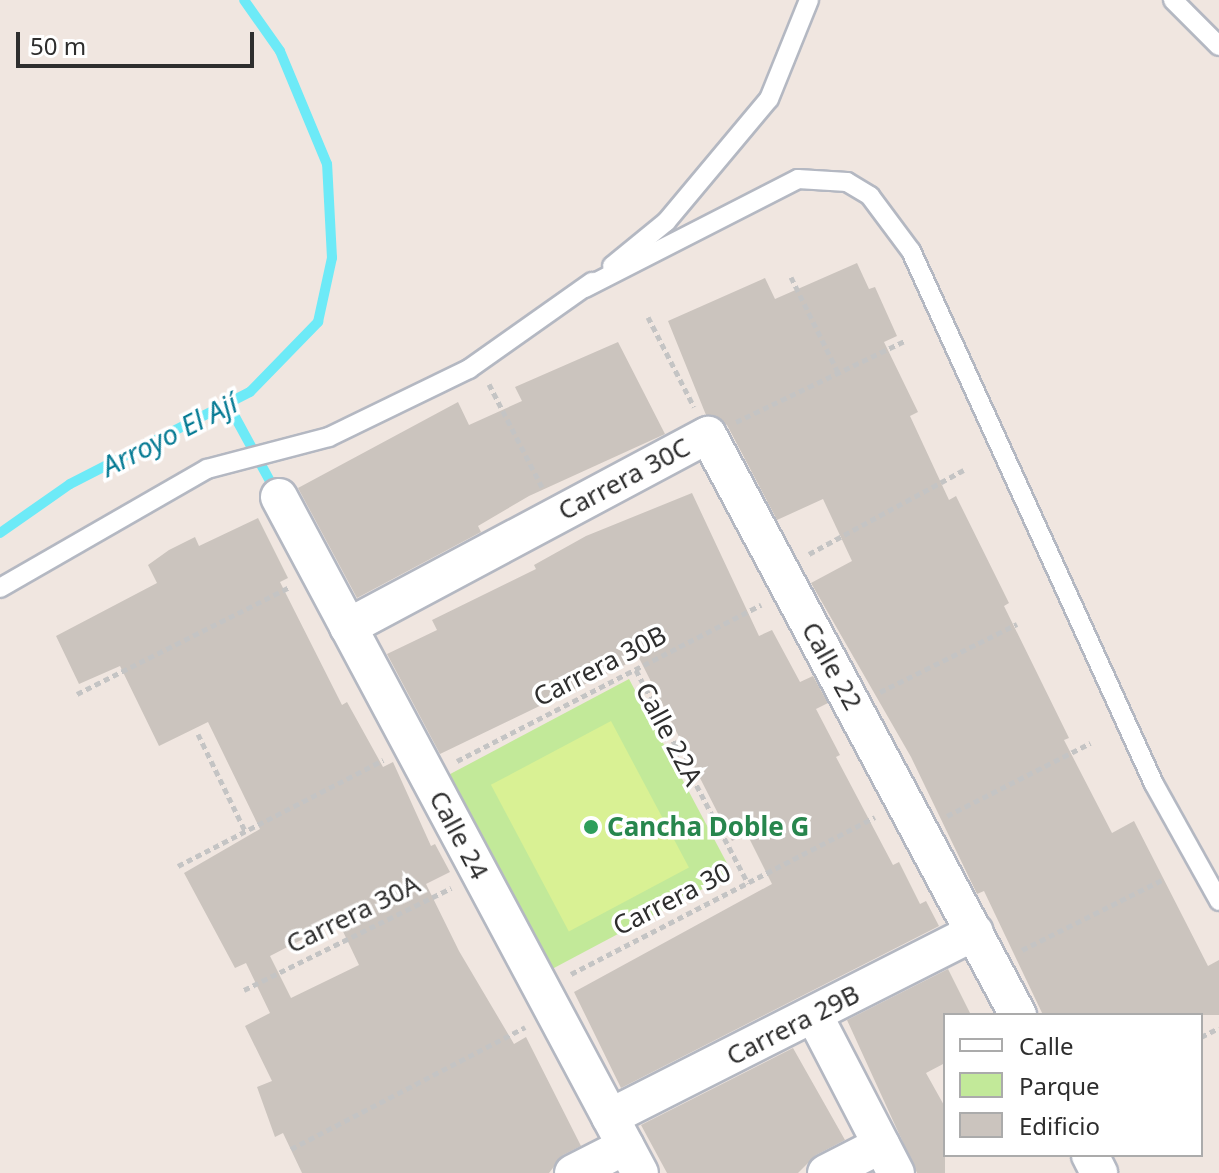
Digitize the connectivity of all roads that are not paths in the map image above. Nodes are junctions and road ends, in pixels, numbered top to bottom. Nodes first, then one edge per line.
1 (809, 0) edge
2 (1173, 0) edge
3 (1219, 46) edge
4 (585, 288) junction
5 (708, 435) joint
6 (279, 497) dead end
7 (0, 588) edge
8 (348, 627) junction
9 (1219, 901) edge
10 (975, 932) junction
11 (1017, 1013) edge
12 (814, 1015) junction
13 (625, 1145) edge
14 (888, 1159) edge
15 (573, 1173) edge
16 (826, 1173) edge

1 - 4 lane
2 - 3 lane
4 - 7 lane
4 - 9 lane
5 - 8 street, Carrera 30C
5 - 10 street, Calle 22
6 - 8 street, Calle 24
8 - 13 street, Calle 24
10 - 11 street, Calle 22
10 - 12 street, Carrera 29B
12 - 13 street, Carrera 29B
12 - 14 street
13 - 15 street, Carrera 29B
14 - 16 street

